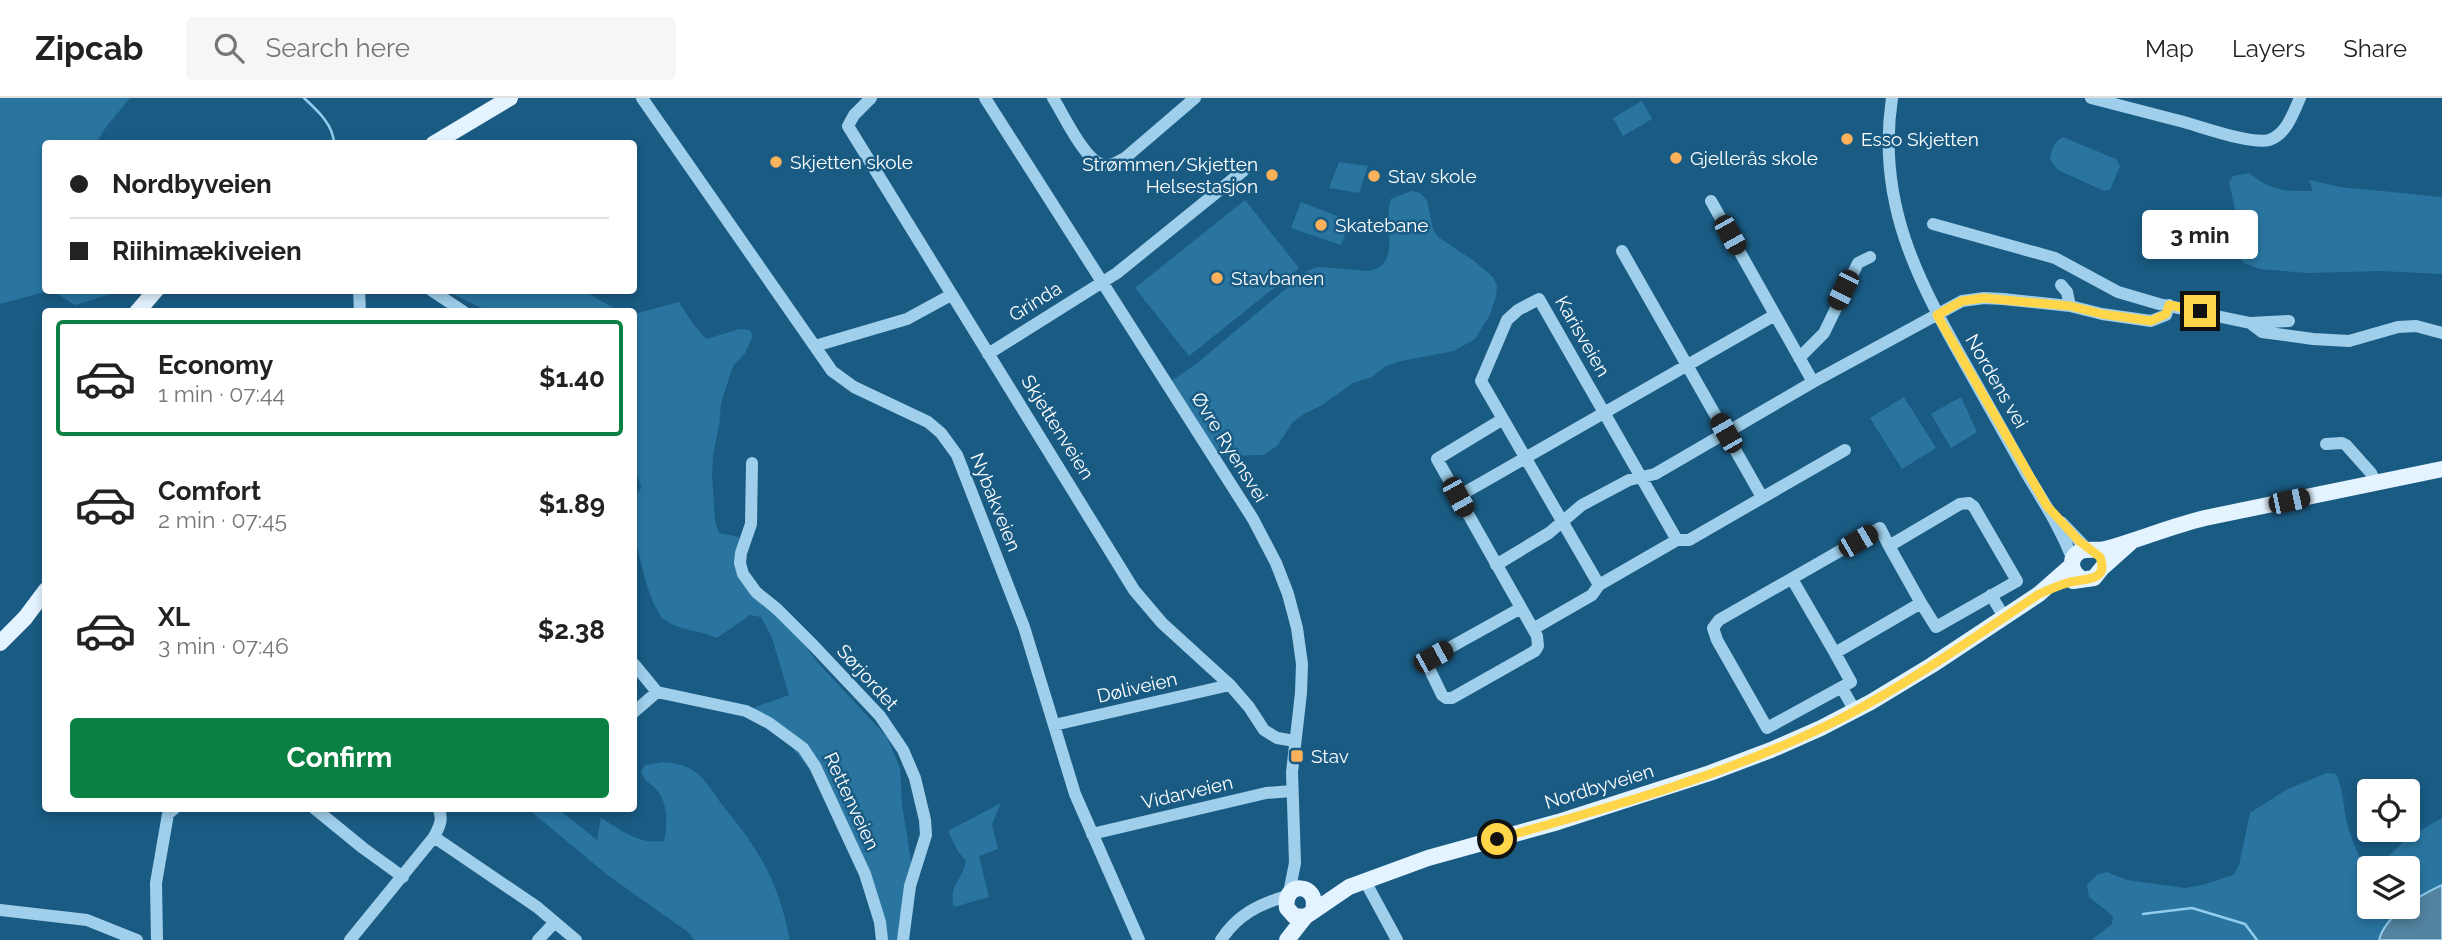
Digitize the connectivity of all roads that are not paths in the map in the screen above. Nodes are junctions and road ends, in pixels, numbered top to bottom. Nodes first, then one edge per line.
1 (510, 98) edge
2 (642, 98) edge
3 (871, 98) edge
4 (985, 98) edge
5 (1195, 98) edge
6 (1892, 98) edge
7 (2091, 98) edge
8 (2300, 98) edge
9 (1056, 99) edge
10 (440, 140) edge
11 (1243, 171) dead end
12 (1711, 201) dead end
13 (1933, 224) dead end
14 (1622, 251) dead end
15 (1870, 257) dead end
16 (2067, 265) junction
17 (1102, 282) junction
18 (153, 294) edge
19 (436, 294) edge
20 (951, 295) junction
21 (2169, 305) junction
22 (2070, 306) junction
23 (140, 308) edge
24 (458, 308) edge
25 (1775, 315) junction
26 (1937, 315) junction
27 (2289, 321) dead end
28 (2250, 323) junction
29 (2442, 333) edge
30 (815, 346) junction
31 (988, 354) junction
32 (1799, 358) junction
33 (1687, 365) junction
34 (1813, 382) junction
35 (1605, 413) junction
36 (1503, 419) junction
37 (1726, 433) junction
38 (2326, 444) dead end
39 (1845, 450) dead end
40 (1525, 458) junction
41 (752, 463) dead end
42 (2442, 469) edge
43 (1642, 477) junction
44 (2376, 483) junction
45 (1458, 497) junction
46 (1762, 497) junction
47 (2053, 514) junction
48 (1563, 522) junction
49 (1677, 540) junction
50 (2132, 542) junction
51 (1889, 545) junction
52 (2091, 551) junction
53 (2072, 562) junction
54 (1496, 565) junction
55 (2102, 568) junction
56 (1792, 579) junction
57 (2082, 579) junction
58 (1599, 585) junction
59 (2039, 594) junction
60 (1991, 596) junction
61 (42, 599) edge
62 (1921, 603) junction
63 (1521, 608) junction
64 (2004, 617) junction
65 (1533, 629) junction
66 (0, 643) edge
67 (1835, 653) junction
68 (637, 668) edge
69 (1230, 685) junction
70 (1842, 688) junction
71 (657, 692) junction
72 (637, 709) edge
73 (1855, 711) junction
74 (1054, 725) junction
75 (1295, 741) junction
76 (1292, 791) junction
77 (170, 812) edge
78 (319, 812) edge
79 (441, 812) edge
80 (1092, 834) junction
81 (434, 837) junction
82 (403, 877) junction
83 (1365, 881) junction
84 (1298, 902) junction
85 (0, 910) edge
86 (555, 922) junction
87 (137, 940) edge
88 (157, 940) edge
89 (350, 940) edge
90 (538, 940) edge
91 (576, 940) edge
92 (882, 940) edge
93 (903, 940) edge
94 (1139, 940) edge
95 (1221, 940) edge
96 (1285, 940) edge
97 (1397, 940) edge

1 - 10 main road
2 - 30 street, Nybakveien
3 - 20 street, Skjettenveien
4 - 17 street, Øvre Ryensvei
5 - 9 street
6 - 26 street, Nordens vei
7 - 8 street
11 - 17 street, Grinda
12 - 25 street
13 - 16 street
14 - 33 street
15 - 32 street
16 - 21 street
16 - 22 street
17 - 31 street, Grinda
17 - 75 street, Øvre Ryensvei
18 - 23 main road
19 - 24 street
20 - 30 street
20 - 31 street, Skjettenveien
21 - 22 street
21 - 28 street
22 - 26 street
25 - 32 street
25 - 33 street
26 - 34 street
26 - 47 street, Nordens vei
27 - 28 street
28 - 29 street
30 - 74 street, Nybakveien
31 - 69 street, Skjettenveien
32 - 34 street
33 - 35 street
33 - 37 street
34 - 37 street
35 - 36 street, Karisveien
35 - 40 street
35 - 43 street, Karisveien
36 - 40 street, Karisveien
36 - 45 street
37 - 43 street
37 - 46 street
38 - 44 street
39 - 46 street
40 - 45 street
40 - 48 street, Karisveien
41 - 93 street, Sørjordet
42 - 44 main road, Nordbyveien
43 - 48 street
43 - 49 street, Karisveien
44 - 50 main road, Nordbyveien
45 - 54 street
46 - 49 street
47 - 52 street, Nordens vei
47 - 53 street, Nordens vei
48 - 54 street
48 - 58 street, Karisveien
49 - 58 street
50 - 52 main road, Nordbyveien
50 - 55 main road, Nordbyveien
51 - 56 street
51 - 60 street
51 - 62 street
52 - 53 main road, Nordbyveien
52 - 55 main road
53 - 57 main road
53 - 59 main road, Nordbyveien
54 - 63 street
55 - 57 main road, Nordbyveien
56 - 67 street
56 - 70 street
57 - 59 main road, Nordbyveien
58 - 65 street
59 - 64 main road, Nordbyveien
60 - 62 street
60 - 64 street
61 - 66 main road
62 - 67 street
63 - 65 street
63 - 65 street
64 - 73 main road, Nordbyveien
67 - 70 street
68 - 71 street
69 - 74 street, Døliveien
69 - 75 street, Skjettenveien
70 - 73 street
71 - 72 street
71 - 92 street, Rettenveien
73 - 83 main road, Nordbyveien
74 - 80 street, Nybakveien
75 - 76 street, Øvre Ryensvei
76 - 80 street, Vidarveien
76 - 84 street, Øvre Ryensvei
77 - 88 street
78 - 82 street
79 - 81 street
80 - 94 street, Nybakveien
81 - 82 street
81 - 86 street
82 - 89 street
83 - 84 main road, Nordbyveien
83 - 97 street
84 - 95 street
84 - 96 main road
85 - 87 street
86 - 90 street
86 - 91 street

